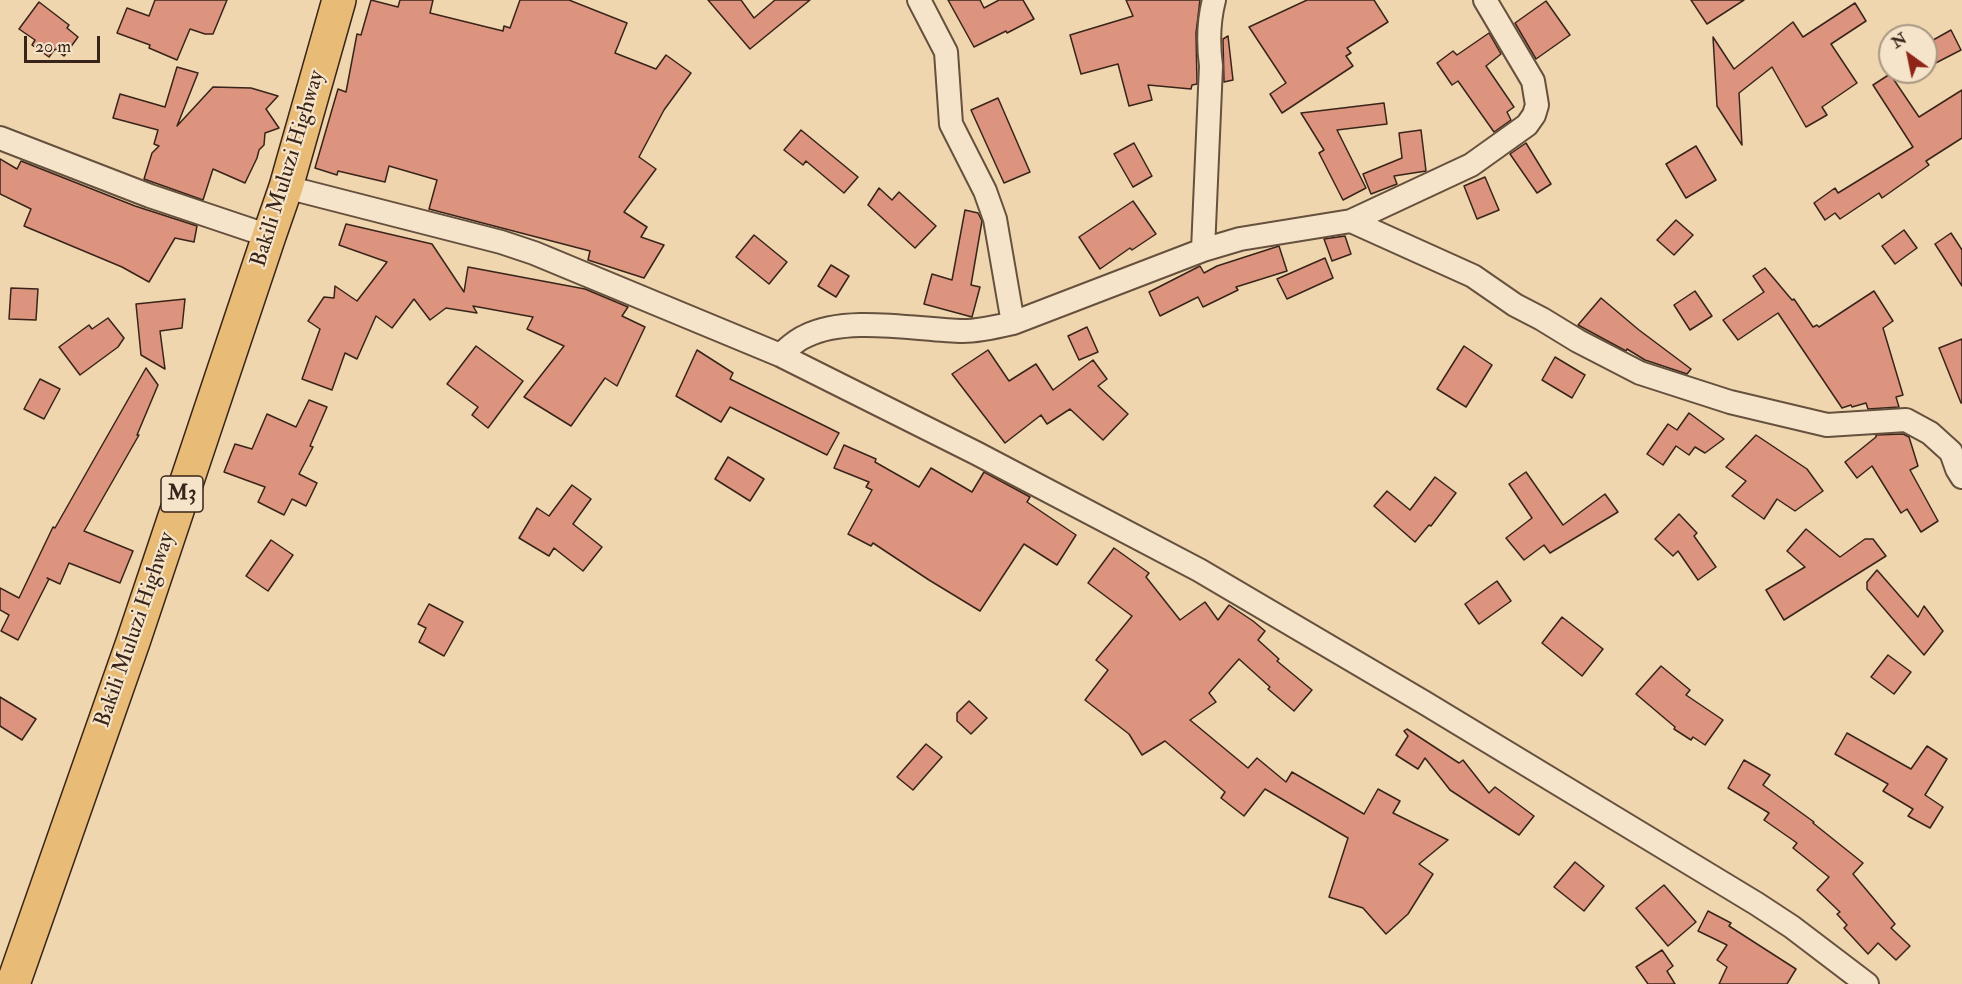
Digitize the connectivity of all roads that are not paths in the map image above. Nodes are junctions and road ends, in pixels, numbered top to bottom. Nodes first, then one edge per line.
1 (339, 0) edge
2 (919, 0) edge
3 (1214, 0) edge
4 (1485, 0) edge
5 (0, 138) edge
6 (286, 187) junction
7 (1351, 221) junction
8 (269, 236) junction
9 (1203, 250) junction
10 (1013, 323) junction
11 (780, 355) junction
12 (1962, 477) edge
13 (14, 984) edge
14 (1867, 984) edge

1 - 6 highway, Bakili Muluzi Highway / M3
2 - 10 street
3 - 9 street
4 - 7 street
5 - 8 street
6 - 8 highway, Bakili Muluzi Highway / M3
6 - 11 street
7 - 9 street
7 - 12 street
8 - 13 highway, Bakili Muluzi Highway / M3
9 - 10 street
10 - 11 street
11 - 14 street

